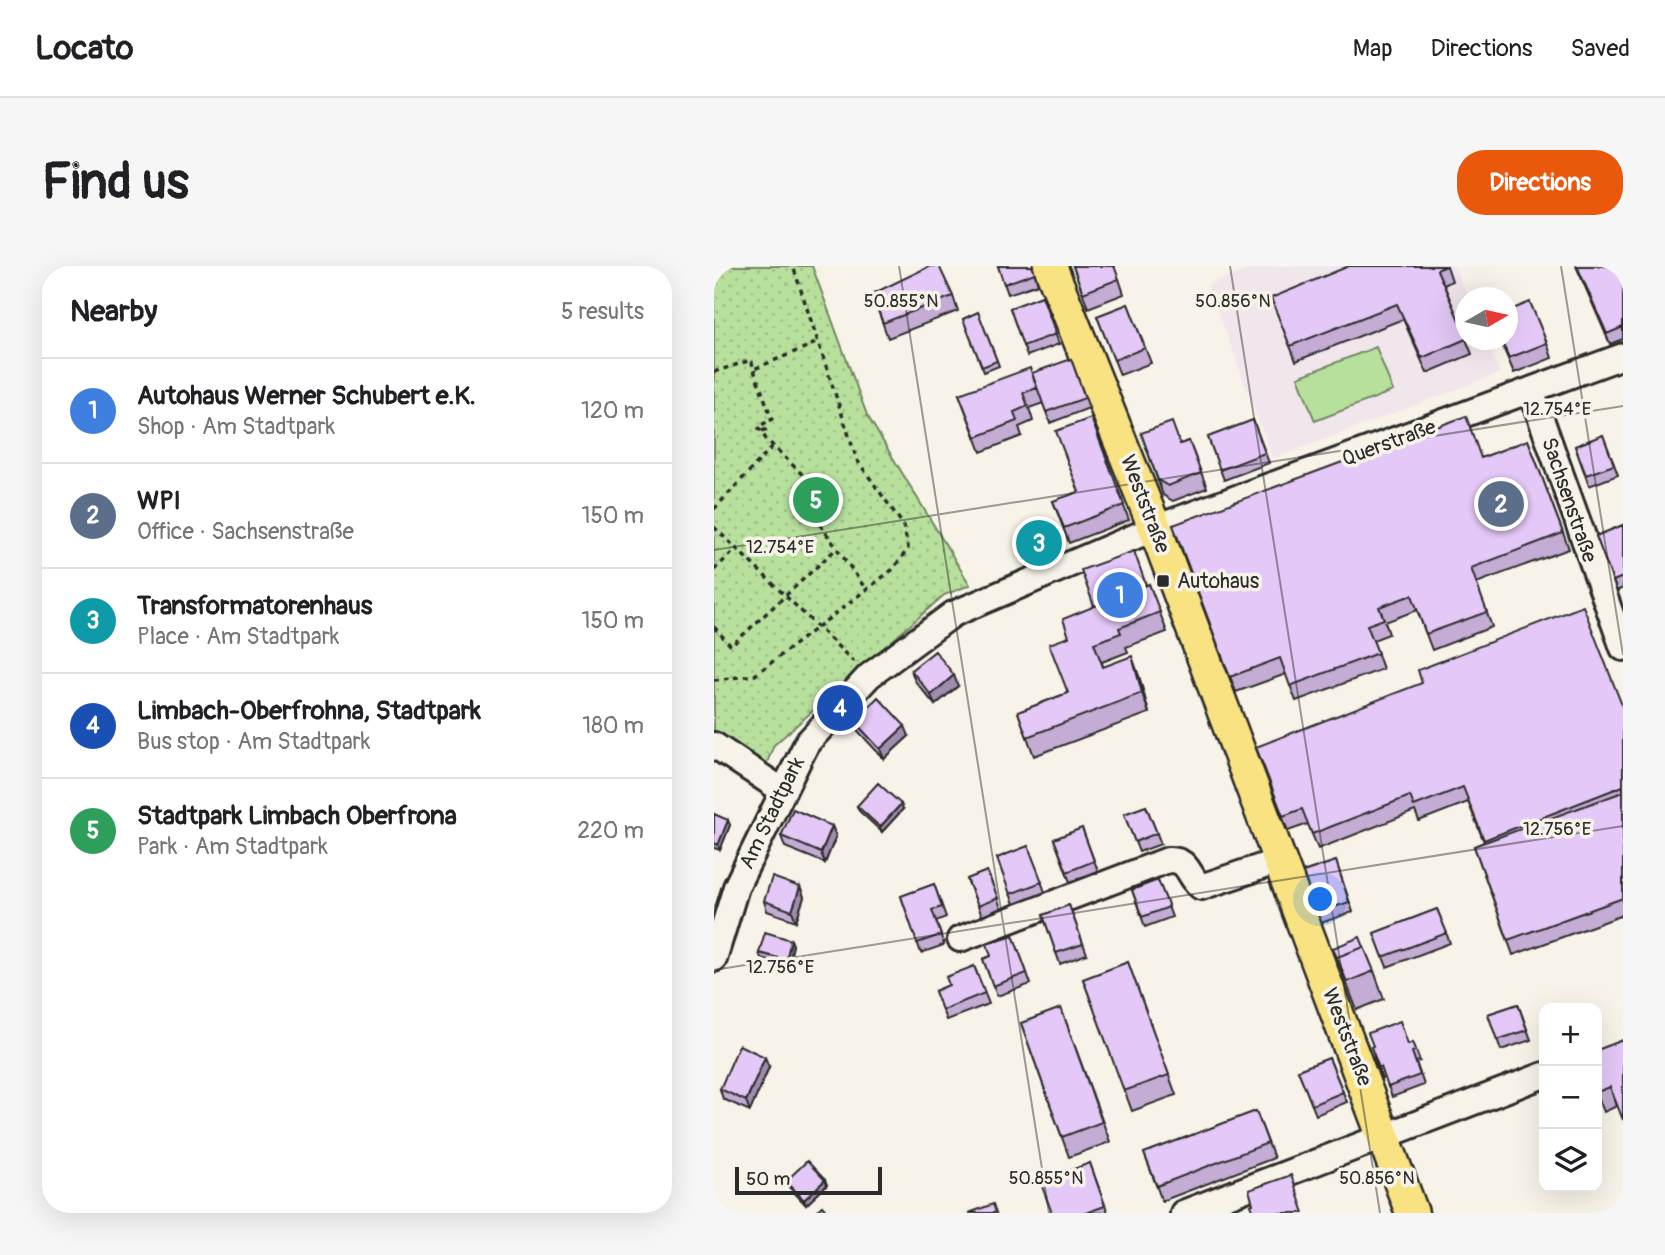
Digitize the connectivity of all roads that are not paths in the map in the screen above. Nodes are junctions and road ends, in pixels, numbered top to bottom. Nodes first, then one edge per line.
1 (1050, 266) edge
2 (1623, 356) edge
3 (1531, 391) junction
4 (1155, 528) junction
5 (1623, 648) edge
6 (714, 745) edge
7 (783, 791) junction
8 (1279, 861) junction
9 (960, 939) dead end
10 (714, 959) edge
11 (1539, 1076) edge
12 (1385, 1136) junction
13 (1183, 1213) edge
14 (1412, 1213) edge

1 - 4 main road, Weststraße
2 - 3 street, Querstraße
3 - 4 street, Querstraße
3 - 5 street, Sachsenstraße
4 - 7 street, Am Stadtpark
4 - 8 main road, Weststraße
6 - 7 street
7 - 10 street, Am Stadtpark
8 - 9 street
8 - 12 main road, Weststraße
11 - 12 street
12 - 13 street
12 - 14 main road, Weststraße

